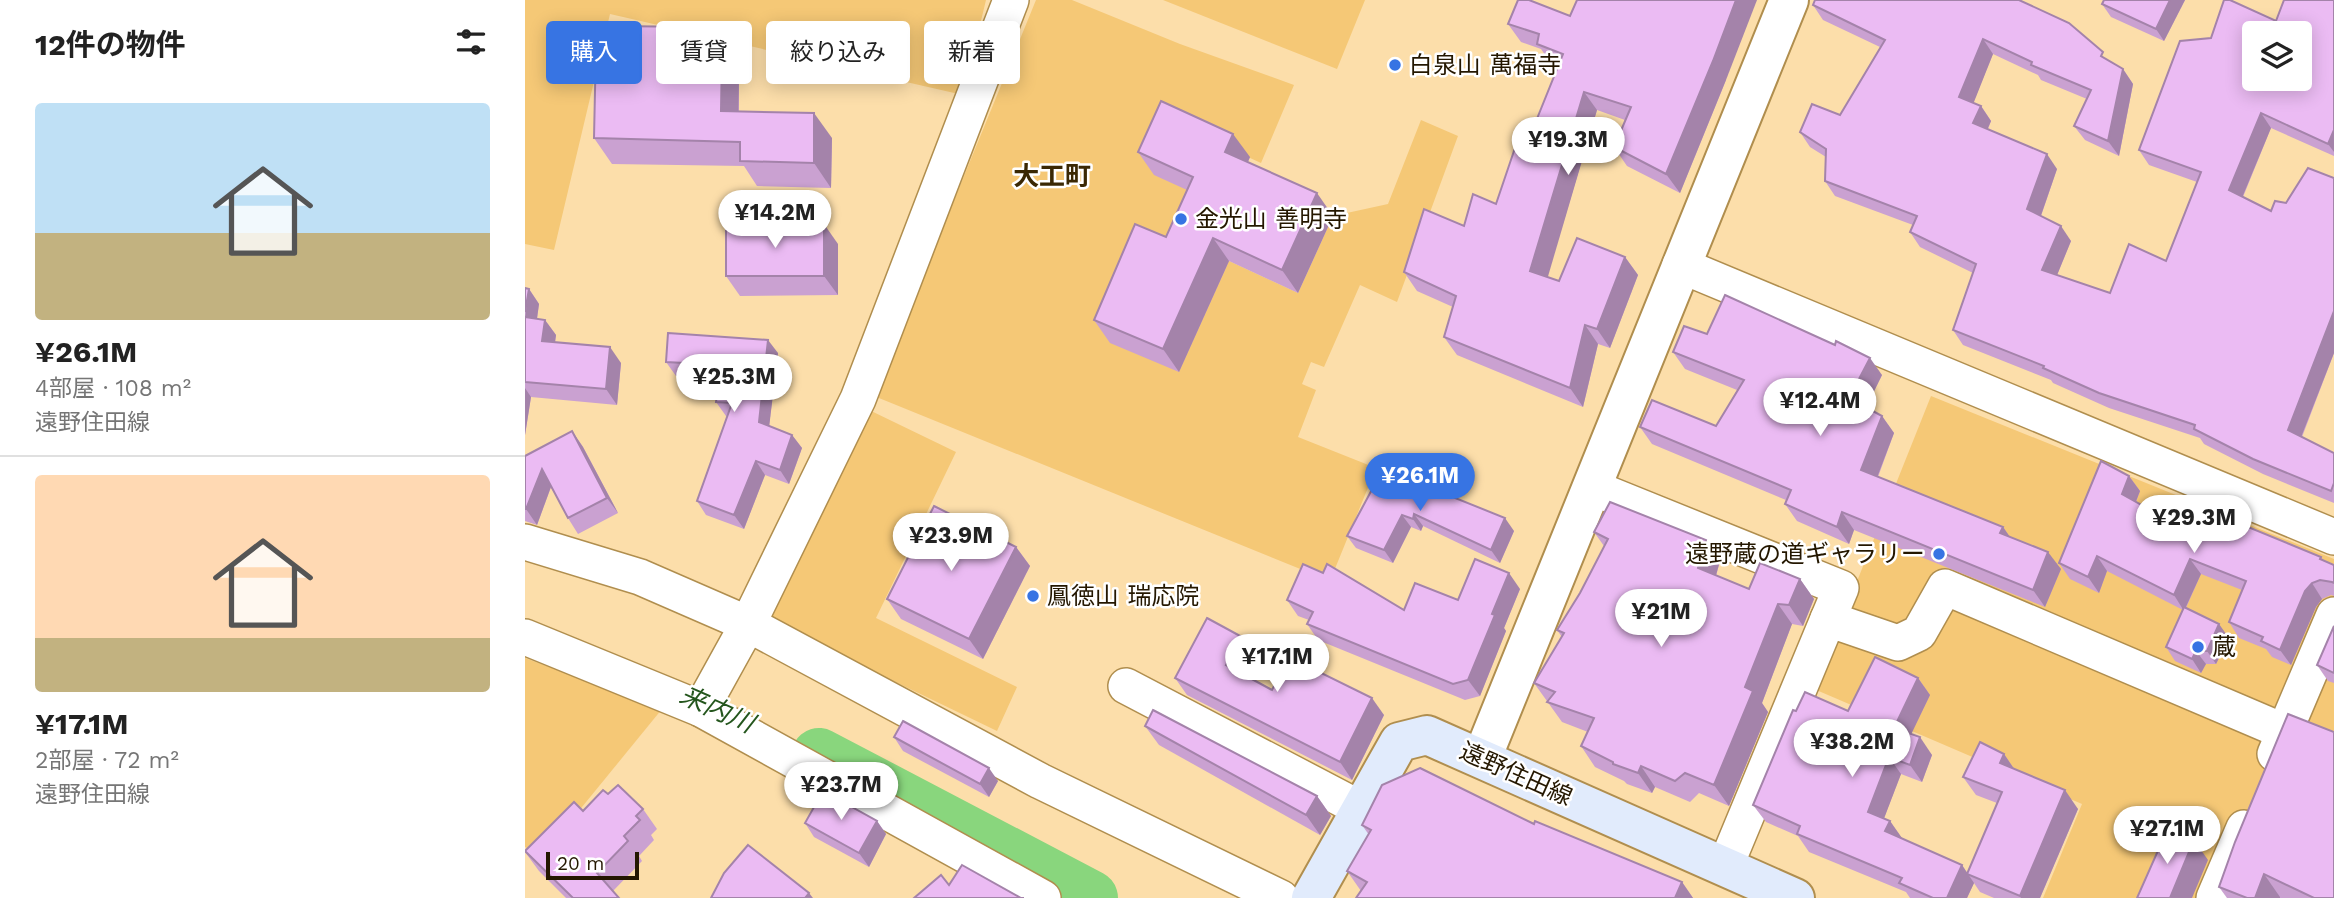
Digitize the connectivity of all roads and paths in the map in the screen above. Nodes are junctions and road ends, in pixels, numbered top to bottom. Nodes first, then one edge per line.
1 (1011, 0) edge
2 (1789, 0) edge
3 (1680, 265) junction
4 (1591, 487) junction
5 (2334, 537) edge
6 (525, 542) edge
7 (2334, 615) edge
8 (1828, 619) junction
9 (748, 624) junction
10 (525, 637) edge
11 (1126, 686) dead end
12 (701, 709) junction
13 (2284, 732) junction
14 (1482, 758) junction
15 (1361, 808) junction
16 (1725, 867) junction
17 (1043, 898) edge
18 (1281, 898) edge
19 (1311, 898) edge
20 (1795, 898) edge
21 (2214, 898) edge

1 - 9 street
2 - 3 street
3 - 4 street
3 - 5 street
4 - 8 street
4 - 14 street
6 - 9 street
7 - 13 street
8 - 13 street
8 - 16 street
9 - 12 street
9 - 18 street
10 - 12 street
11 - 15 street
12 - 17 street
13 - 21 street
14 - 15 main road, 遠野住田線
14 - 16 main road, 遠野住田線
15 - 19 main road, 遠野住田線
16 - 20 main road, 遠野住田線

